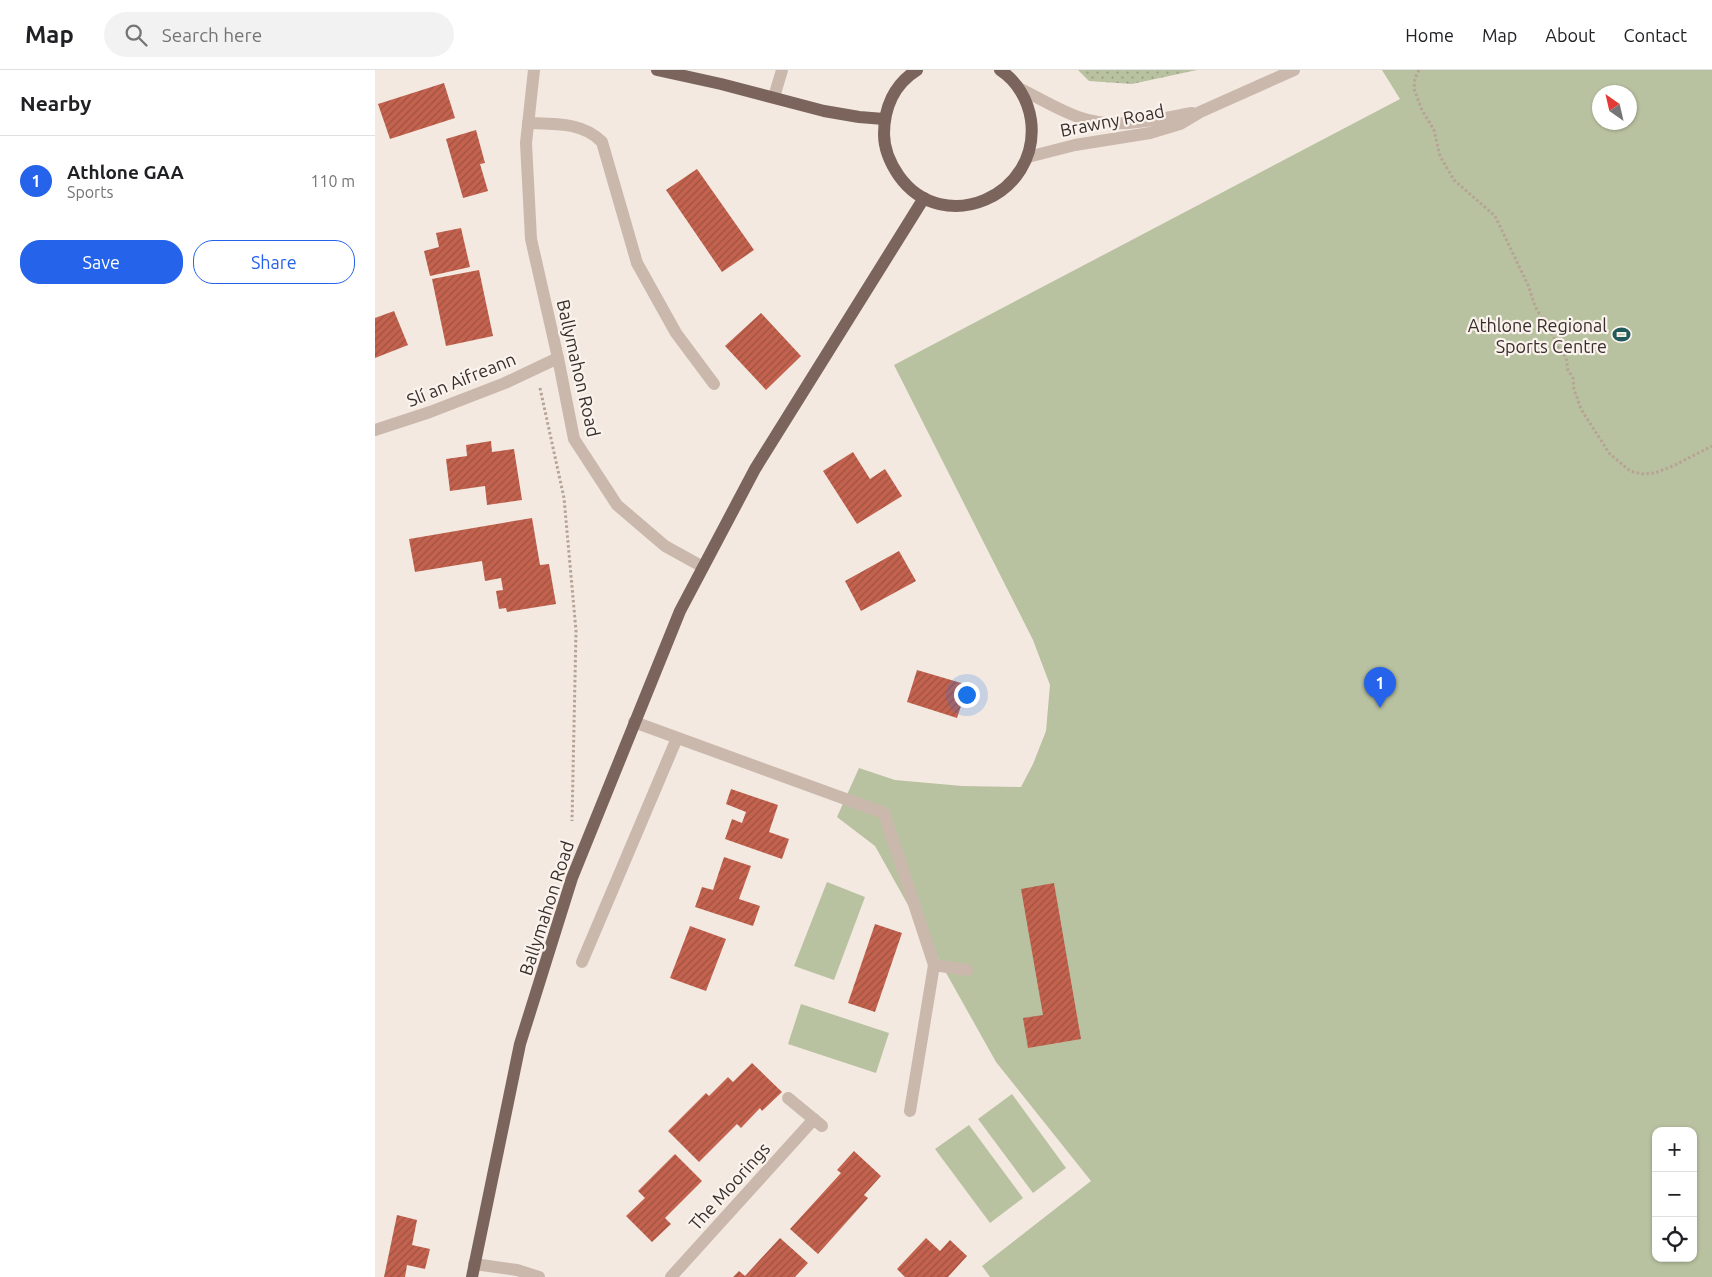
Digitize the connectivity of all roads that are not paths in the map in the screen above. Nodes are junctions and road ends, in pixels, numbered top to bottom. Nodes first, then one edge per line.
1 (534, 70) edge
2 (657, 70) edge
3 (782, 70) edge
4 (917, 70) edge
5 (1000, 70) edge
6 (1295, 70) edge
7 (1019, 88) junction
8 (774, 96) junction
9 (1199, 112) junction
10 (884, 119) junction
11 (528, 123) junction
12 (1028, 157) junction
13 (925, 198) junction
14 (558, 358) junction
15 (714, 384) dead end
16 (375, 430) edge
17 (703, 567) junction
18 (635, 722) junction
19 (677, 738) junction
20 (582, 962) dead end
21 (934, 965) junction
22 (967, 970) dead end
23 (788, 1098) dead end
24 (910, 1111) dead end
25 (474, 1264) junction
26 (472, 1277) edge
27 (539, 1277) edge
28 (671, 1277) edge

1 - 11 street, Ballymahon Road
2 - 8 main road
3 - 8 street
4 - 10 main road
5 - 7 main road
6 - 9 street, Brawny Road
7 - 9 street, Brawny Road
7 - 12 main road
8 - 10 main road
9 - 12 street, Brawny Road
10 - 13 main road
11 - 14 street, Ballymahon Road
11 - 15 street
12 - 13 main road
13 - 17 main road, Ballymahon Road
14 - 16 street, Slí an Aifreann
14 - 17 street, Ballymahon Road
17 - 18 main road, Ballymahon Road
18 - 19 street
18 - 25 main road, Ballymahon Road
19 - 20 street
19 - 21 street
21 - 22 street
21 - 24 street
23 - 28 street, The Moorings
25 - 26 main road, Ballymahon Road
25 - 27 street

